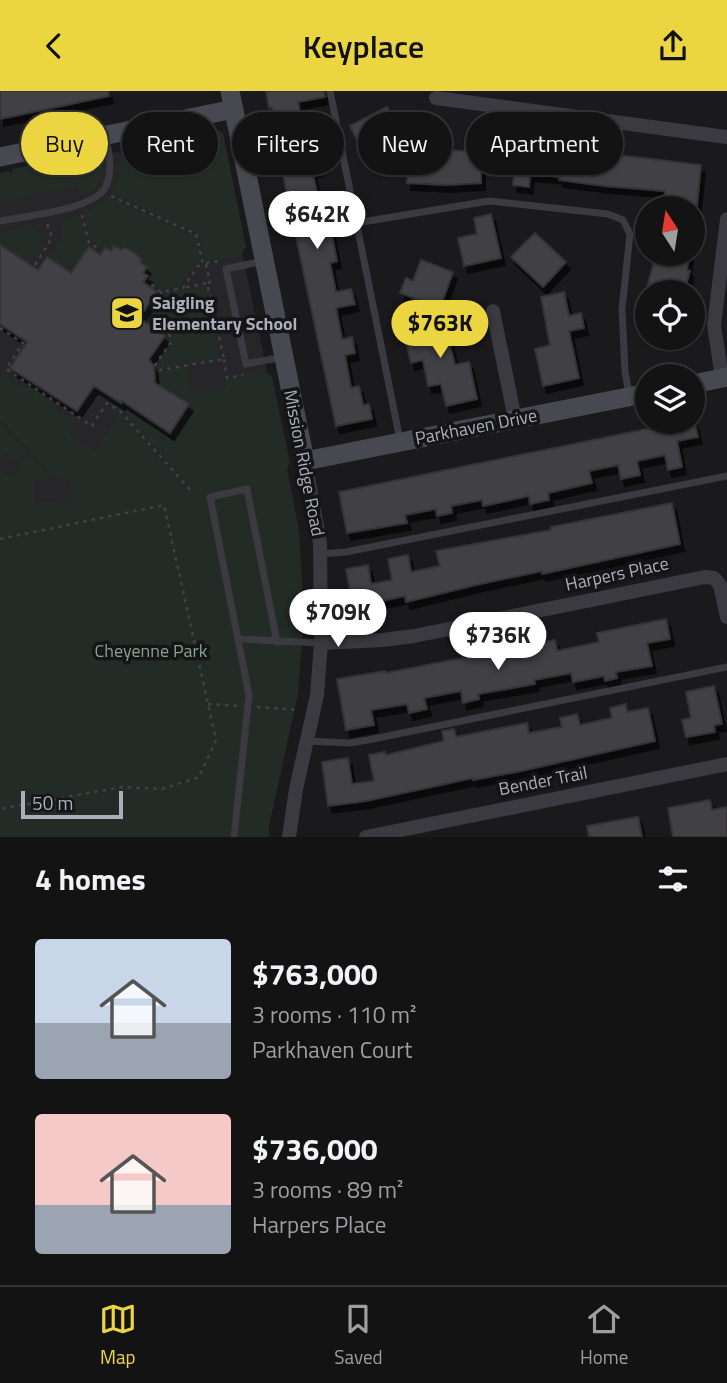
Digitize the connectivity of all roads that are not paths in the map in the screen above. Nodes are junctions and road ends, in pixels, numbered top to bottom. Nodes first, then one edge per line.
1 (330, 91) edge
2 (436, 99) dead end
3 (232, 100) edge
4 (108, 134) edge
5 (727, 137) edge
6 (108, 148) edge
7 (21, 153) edge
8 (0, 157) edge
9 (727, 219) edge
10 (0, 221) edge
11 (356, 223) junction
12 (264, 260) junction
13 (723, 276) edge
14 (493, 311) dead end
15 (284, 357) junction
16 (724, 377) edge
17 (705, 381) edge
18 (635, 389) edge
19 (635, 395) edge
20 (515, 419) junction
21 (400, 442) junction
22 (305, 461) junction
23 (727, 475) edge
24 (320, 554) junction
25 (727, 617) edge
26 (238, 639) junction
27 (277, 642) junction
28 (321, 643) junction
29 (727, 667) edge
30 (307, 741) junction
31 (727, 764) edge
32 (234, 837) edge
33 (289, 837) edge
34 (366, 837) edge

1 - 11 lane
2 - 5 street
3 - 4 street
3 - 12 street, Mission Ridge Road
6 - 10 lane
7 - 8 street
9 - 13 street
11 - 18 lane
11 - 21 lane
12 - 15 street, Mission Ridge Road
12 - 15 lane
13 - 16 street
14 - 20 street
15 - 22 street, Mission Ridge Road
16 - 17 street
19 - 20 street, Parkhaven Drive
20 - 21 street, Parkhaven Drive
21 - 22 street, Parkhaven Drive
22 - 24 street, Mission Ridge Road
23 - 24 lane
24 - 28 street, Mission Ridge Road
25 - 28 street, Harpers Place
26 - 27 lane
26 - 27 lane
26 - 32 lane
27 - 28 lane
28 - 30 street, Mission Ridge Road
29 - 30 lane
30 - 33 street, Mission Ridge Road
31 - 34 street, Bender Trail

